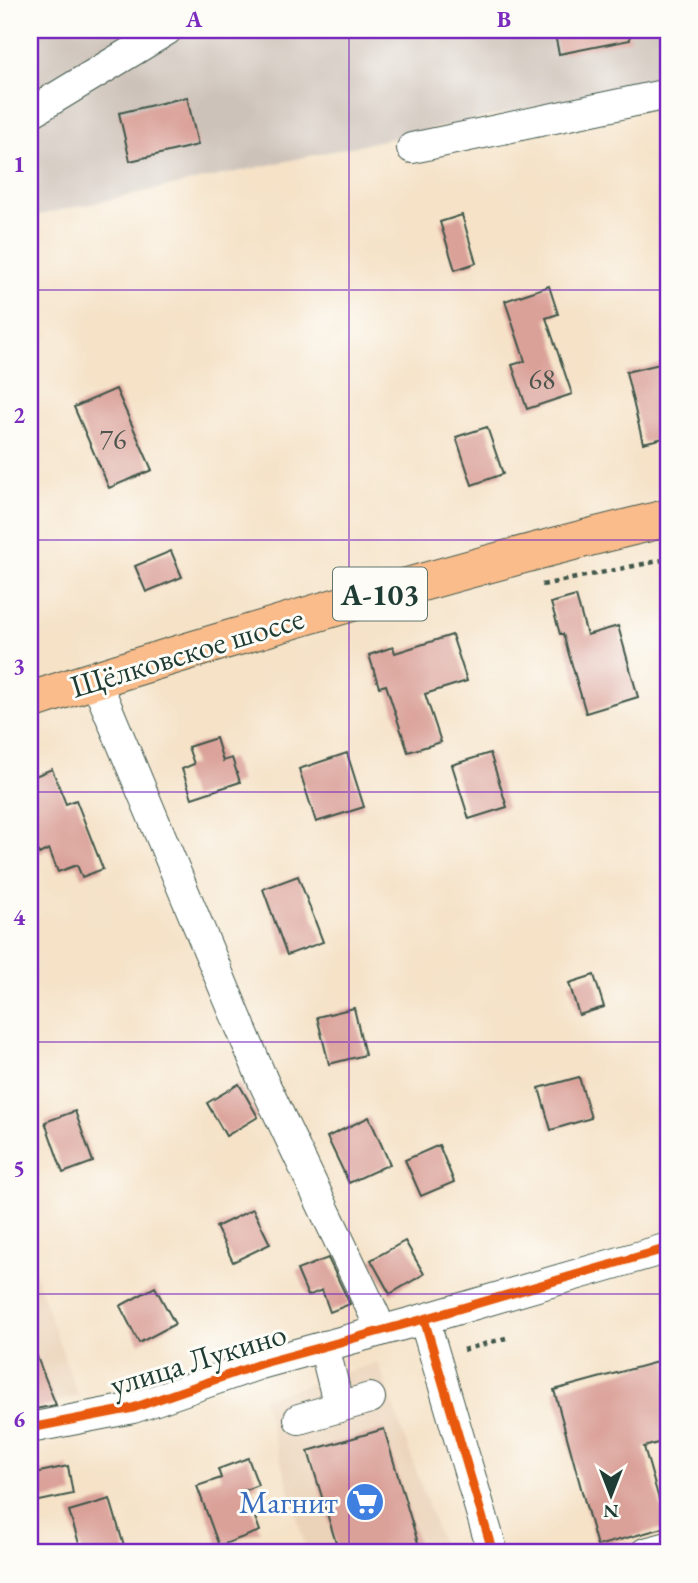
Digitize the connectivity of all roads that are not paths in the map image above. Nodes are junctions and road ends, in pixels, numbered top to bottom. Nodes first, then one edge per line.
1 (167, 30) edge
2 (668, 94) edge
3 (30, 113) edge
4 (412, 148) dead end
5 (668, 518) edge
6 (95, 679) junction
7 (30, 701) edge
8 (668, 1248) edge
9 (424, 1319) junction
10 (380, 1331) junction
11 (324, 1346) junction
12 (370, 1398) dead end
13 (339, 1407) junction
14 (299, 1419) dead end
15 (30, 1429) edge
16 (668, 1547) edge
17 (493, 1553) edge
18 (645, 1553) edge

1 - 3 street
2 - 4 street
5 - 6 main road, Щёлковское шоссе / А-103
6 - 7 main road, Щёлковское шоссе / А-103
6 - 10 street
8 - 9 street
9 - 10 street, улица Лукино
9 - 17 street
10 - 11 street, улица Лукино
11 - 13 street
11 - 15 street, улица Лукино
12 - 13 street
13 - 14 street
16 - 18 street

